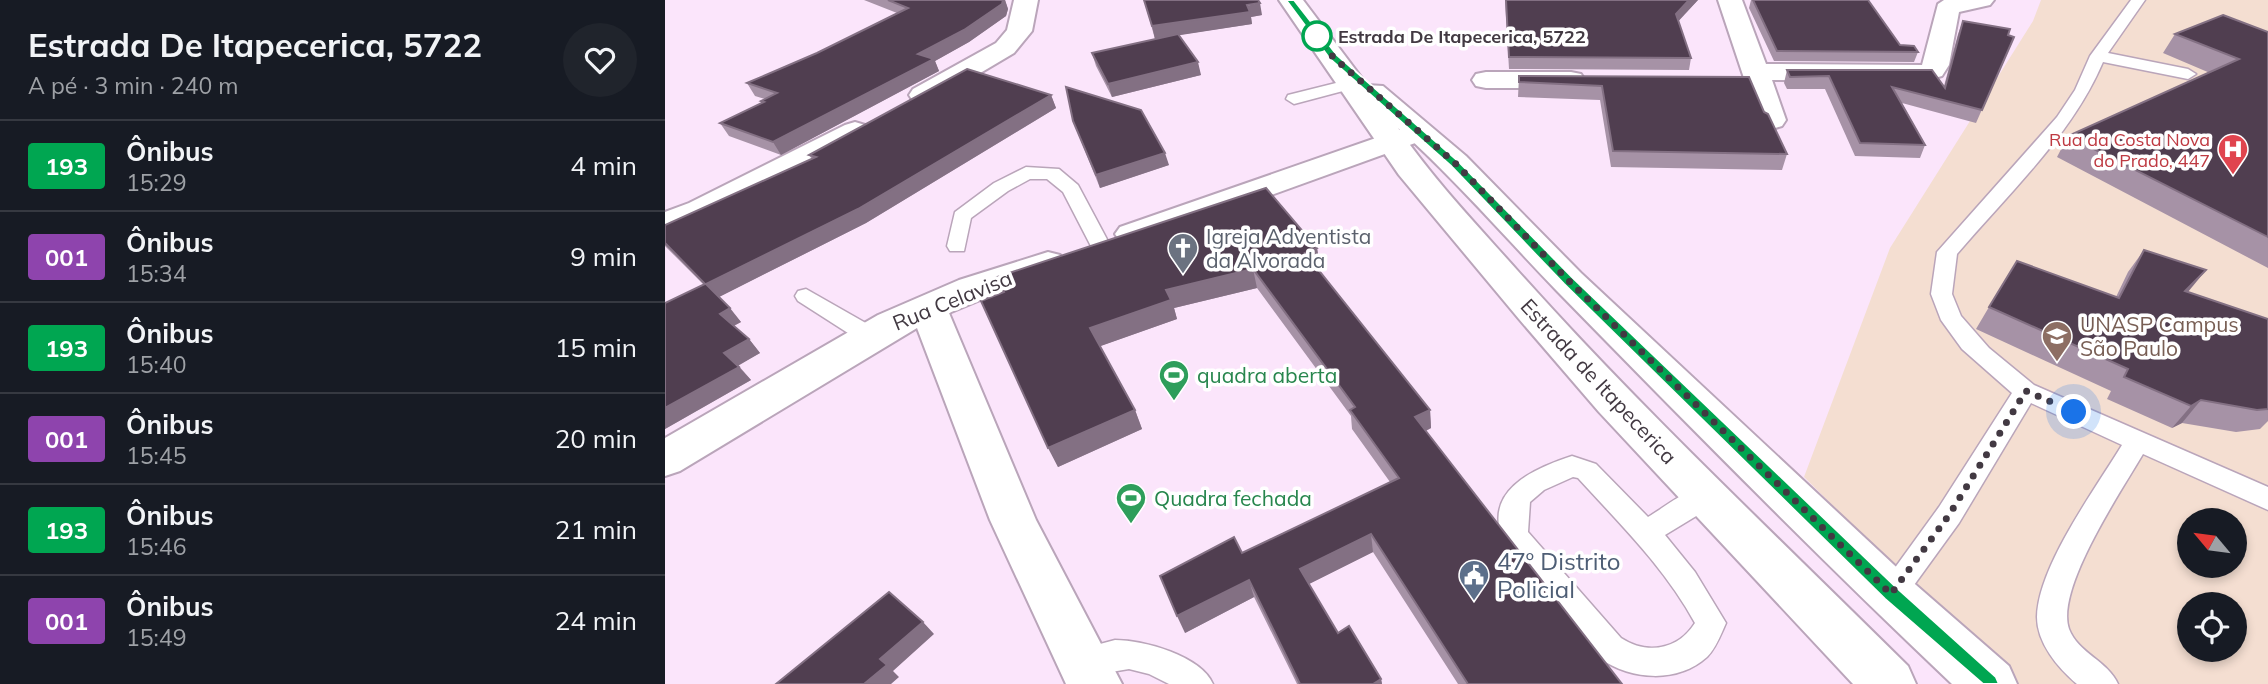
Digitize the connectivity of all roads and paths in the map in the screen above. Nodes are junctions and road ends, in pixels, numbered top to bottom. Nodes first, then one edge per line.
1 (1025, 0) edge
2 (1291, 0) edge
3 (1730, 0) edge
4 (1982, 0) edge
5 (2138, 0) edge
6 (1942, 3) edge
7 (2098, 56) junction
8 (1343, 70) junction
9 (2188, 74) dead end
10 (1748, 78) junction
11 (1486, 80) dead end
12 (1595, 80) edge
13 (1294, 99) dead end
14 (1772, 120) edge
15 (1404, 136) junction
16 (665, 224) edge
17 (1100, 245) junction
18 (957, 246) dead end
19 (806, 296) dead end
20 (929, 307) junction
21 (870, 336) junction
22 (2026, 391) junction
23 (2138, 441) junction
24 (665, 459) edge
25 (1707, 496) junction
26 (2268, 499) edge
27 (1645, 533) junction
28 (1891, 594) junction
29 (1088, 673) edge
30 (1197, 684) edge
31 (1889, 684) edge
32 (1990, 684) edge
33 (2102, 684) edge

1 - 16 street
2 - 8 street, Estrada de Itapecerica
3 - 10 street
4 - 6 street
5 - 7 lane
6 - 10 street
7 - 9 lane
7 - 22 lane
8 - 13 lane
8 - 15 street, Estrada de Itapecerica
10 - 14 street
11 - 12 street
15 - 17 street, Rua Celavisa
15 - 25 street, Estrada de Itapecerica
15 - 28 street, Estrada de Itapecerica
17 - 18 lane
17 - 20 street, Rua Celavisa
19 - 21 lane
20 - 21 street, Rua Celavisa
20 - 29 street
21 - 24 street, Rua Celavisa
22 - 23 lane
22 - 28 lane
23 - 26 lane
23 - 33 lane
25 - 27 lane
25 - 31 street, Estrada de Itapecerica
27 - 27 lane
28 - 32 street, Estrada de Itapecerica
29 - 30 lane

